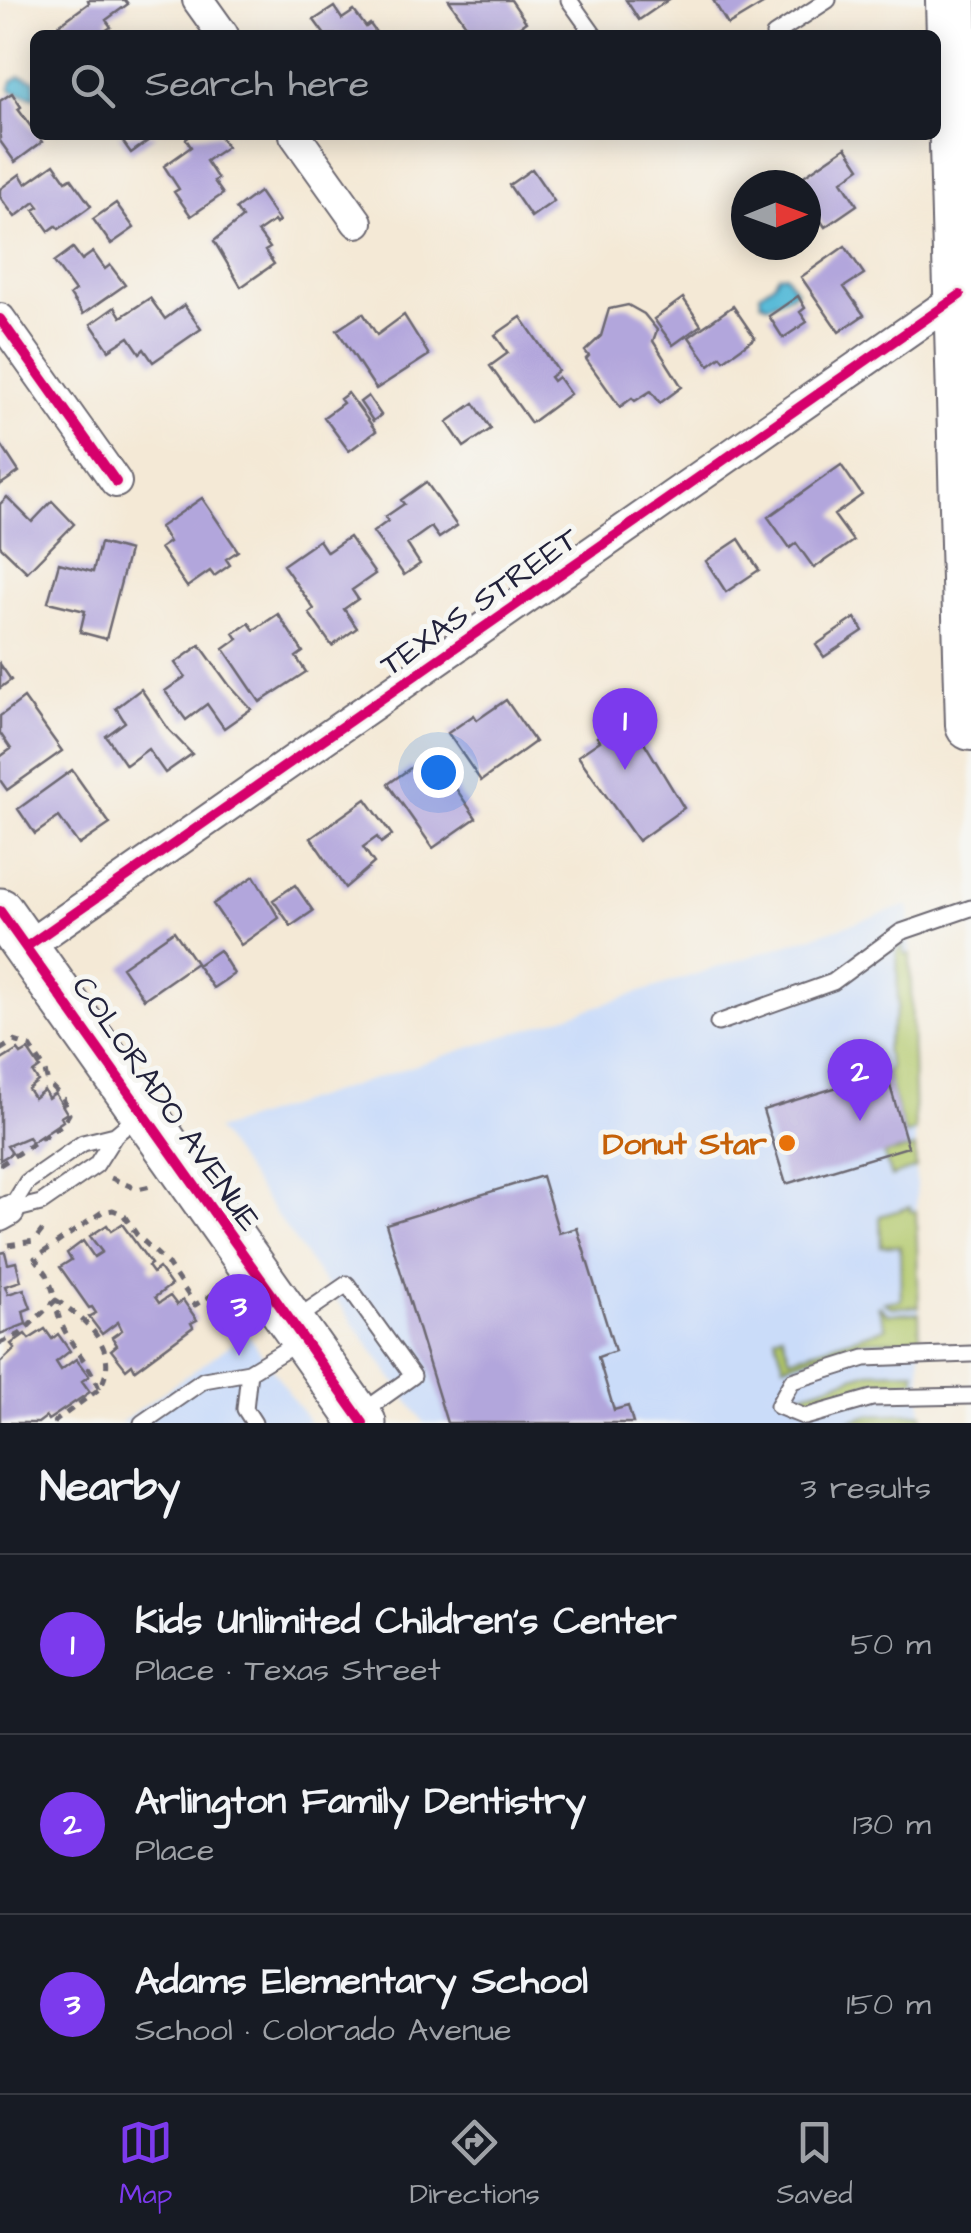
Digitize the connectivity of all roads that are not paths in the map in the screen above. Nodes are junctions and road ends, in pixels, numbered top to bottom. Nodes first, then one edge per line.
1 (198, 0) edge
2 (569, 0) edge
3 (828, 0) edge
4 (951, 0) edge
5 (220, 30) edge
6 (590, 30) edge
7 (782, 30) edge
8 (963, 102) edge
9 (299, 140) edge
10 (357, 222) dead end
11 (960, 295) junction
12 (0, 318) edge
13 (116, 482) dead end
14 (971, 725) edge
15 (971, 908) edge
16 (0, 910) edge
17 (26, 947) junction
18 (718, 1023) dead end
19 (128, 1124) junction
20 (5, 1214) edge
21 (297, 1331) junction
22 (971, 1354) edge
23 (249, 1372) junction
24 (971, 1396) edge
25 (166, 1416) edge
26 (360, 1419) edge
27 (142, 1423) edge
28 (254, 1423) edge

1 - 5 street
2 - 6 lane
3 - 7 lane
4 - 8 main road
8 - 11 main road
9 - 10 street
11 - 14 main road
11 - 17 street, TEXAS STREET
12 - 13 street
15 - 18 lane
16 - 17 street, COLORADO AVENUE
17 - 19 street, COLORADO AVENUE
19 - 20 lane
19 - 20 lane
19 - 21 street, COLORADO AVENUE
21 - 23 lane
21 - 26 street, COLORADO AVENUE
21 - 26 lane
22 - 24 lane
23 - 25 lane
23 - 28 lane
25 - 27 lane

